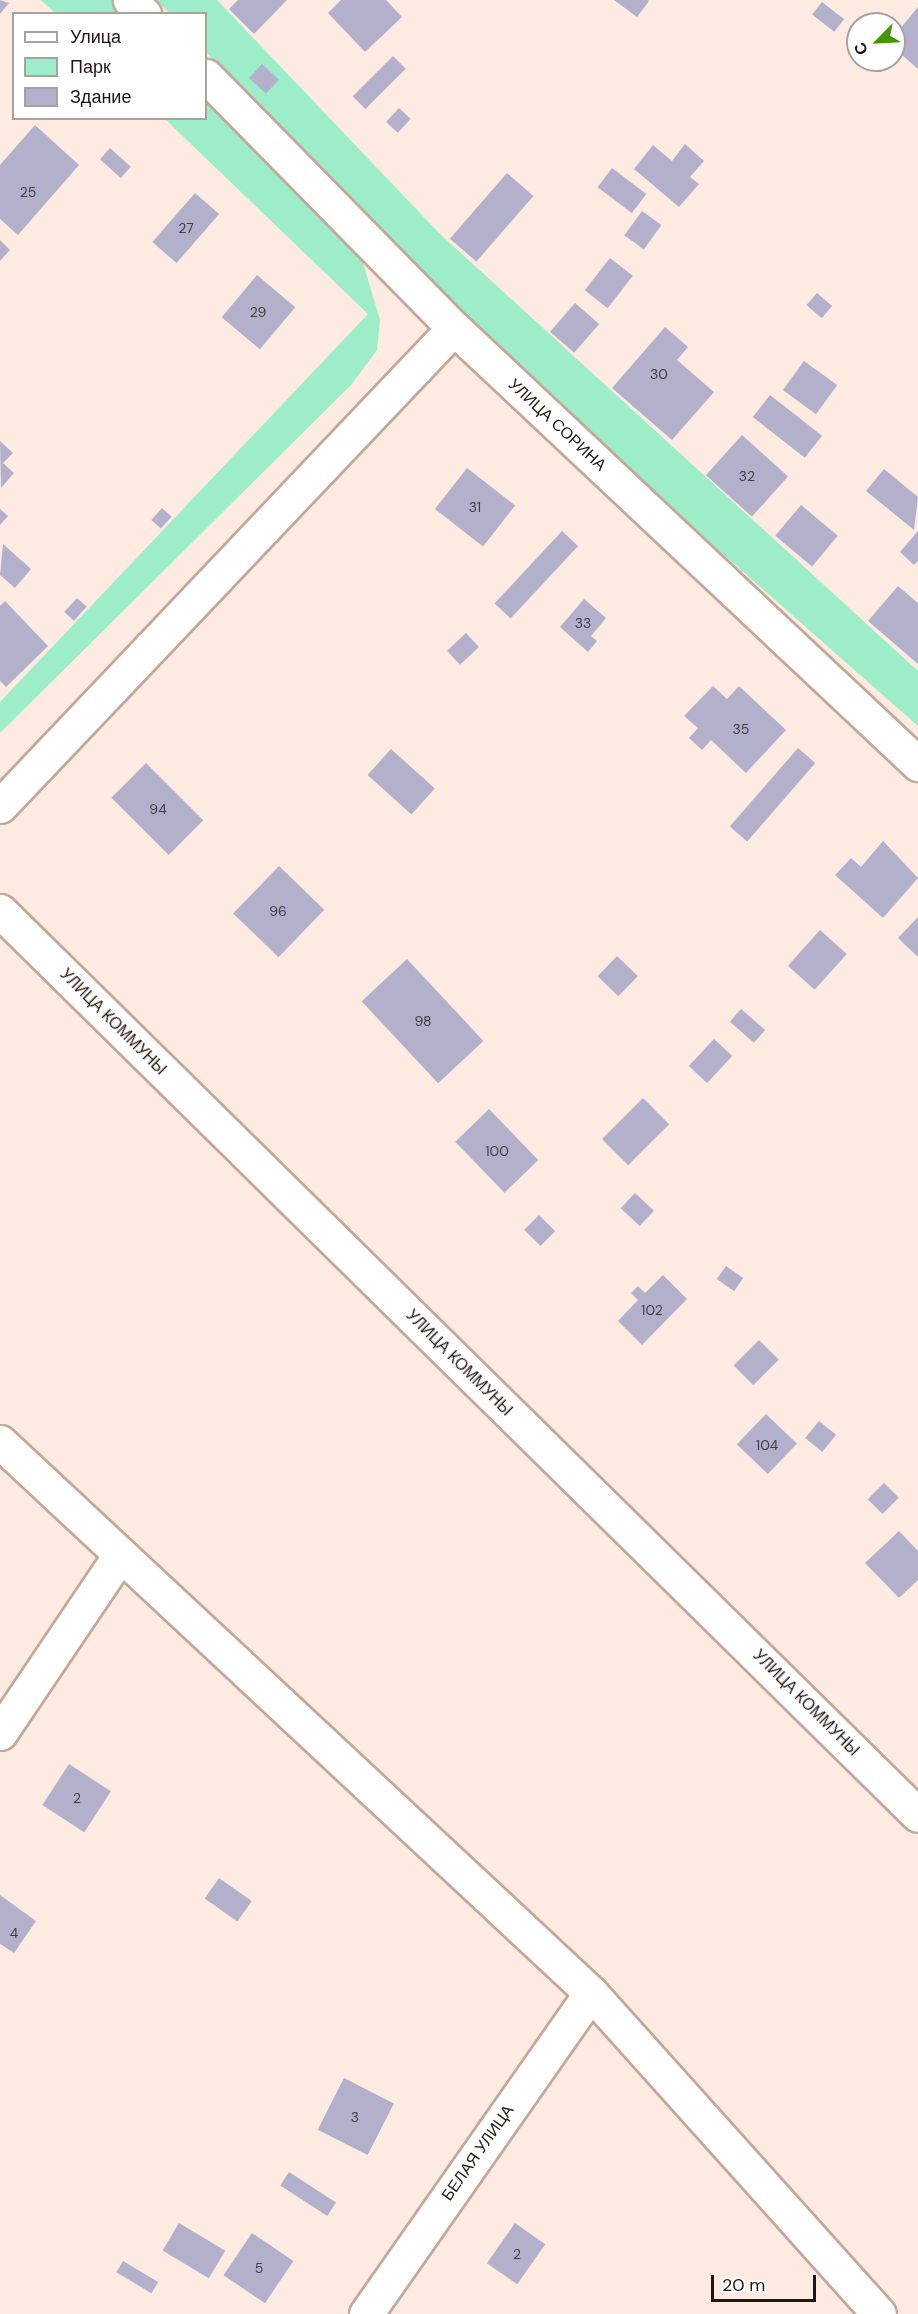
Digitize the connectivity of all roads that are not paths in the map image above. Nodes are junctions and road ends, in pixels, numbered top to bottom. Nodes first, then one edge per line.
1 (130, 0) edge
2 (142, 12) edge
3 (207, 77) edge
4 (454, 328) junction
5 (918, 764) edge
6 (0, 806) edge
7 (0, 911) edge
8 (0, 1442) edge
9 (118, 1558) junction
10 (0, 1733) edge
11 (918, 1815) edge
12 (591, 1993) junction
13 (366, 2314) edge
14 (879, 2314) edge

1 - 2 street
3 - 4 street, УЛИЦА СОРИНА
4 - 5 street, УЛИЦА СОРИНА
4 - 6 street
7 - 11 street, УЛИЦА КОММУНЫ
8 - 9 street
9 - 10 street
9 - 12 street
12 - 13 street, БЕЛАЯ УЛИЦА
12 - 14 street

